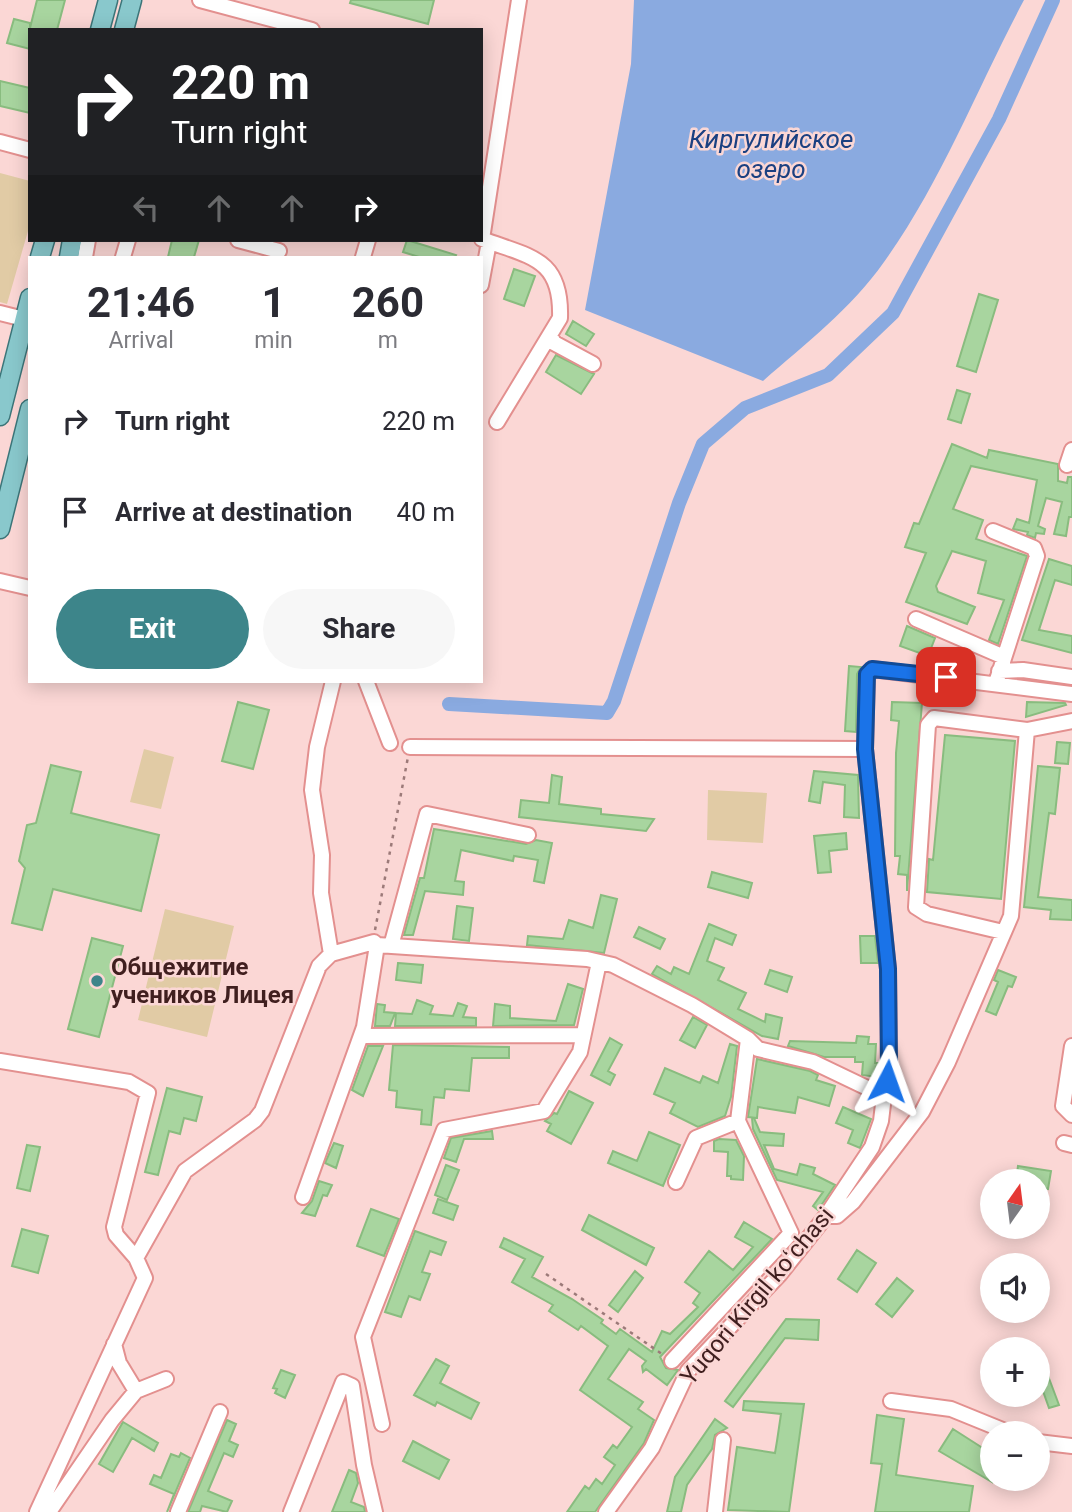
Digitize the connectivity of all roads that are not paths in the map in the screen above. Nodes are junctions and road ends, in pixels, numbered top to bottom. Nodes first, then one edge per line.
1 (107, 0) edge
2 (132, 0) edge
3 (200, 0) edge
4 (519, 0) edge
5 (100, 28) edge
6 (125, 28) edge
7 (305, 28) edge
8 (0, 142) edge
9 (28, 149) edge
10 (488, 180) edge
11 (483, 225) edge
12 (483, 240) edge
13 (245, 242) edge
14 (489, 242) junction
15 (279, 251) dead end
16 (483, 274) edge
17 (28, 305) edge
18 (0, 313) edge
19 (24, 319) junction
20 (550, 335) junction
21 (593, 364) dead end
22 (0, 415) edge
23 (28, 416) edge
24 (497, 422) dead end
25 (1072, 450) edge
26 (1067, 465) dead end
27 (0, 529) edge
28 (993, 531) dead end
29 (0, 581) edge
30 (28, 588) edge
31 (916, 619) dead end
32 (1004, 657) junction
33 (997, 677) junction
34 (1072, 677) edge
35 (333, 683) edge
36 (367, 683) edge
37 (1072, 694) edge
38 (1072, 721) edge
39 (1027, 730) junction
40 (390, 743) dead end
41 (410, 747) road end
42 (865, 749) junction
43 (528, 835) dead end
44 (1003, 933) junction
45 (381, 944) junction
46 (331, 954) junction
47 (598, 962) junction
48 (583, 1035) junction
49 (361, 1036) junction
50 (748, 1038) junction
51 (1072, 1046) edge
52 (0, 1061) edge
53 (884, 1096) junction
54 (1072, 1115) edge
55 (738, 1121) junction
56 (676, 1182) dead end
57 (303, 1197) dead end
58 (826, 1216) junction
59 (136, 1258) junction
60 (114, 1344) junction
61 (672, 1361) road end
62 (166, 1379) dead end
63 (136, 1391) junction
64 (891, 1401) dead end
65 (220, 1412) dead end
66 (980, 1421) edge
67 (382, 1424) dead end
68 (723, 1440) dead end
69 (1050, 1443) edge
70 (1072, 1446) edge
71 (37, 1512) edge
72 (50, 1512) edge
73 (178, 1512) edge
74 (291, 1512) edge
75 (375, 1512) edge
76 (606, 1512) edge
77 (715, 1512) edge

1 - 5 main road
2 - 6 main road
3 - 7 street
4 - 10 street
8 - 9 street
10 - 11 street
12 - 14 street
13 - 15 street
14 - 16 street
14 - 20 street
17 - 19 main road
18 - 19 street
19 - 22 main road
20 - 21 street
20 - 24 street
23 - 27 main road
25 - 26 street
28 - 32 street
29 - 30 street
31 - 32 street
32 - 33 street
33 - 34 street
33 - 37 street
33 - 42 street, Yuqori Kirgil koʻchasi
35 - 46 street
36 - 40 street
38 - 39 street
39 - 44 street
39 - 44 street
41 - 42 street
42 - 53 street, Yuqori Kirgil koʻchasi
43 - 45 street
44 - 58 street
45 - 46 street
45 - 47 street
45 - 49 street
46 - 59 street
47 - 48 street
47 - 50 street
48 - 49 street
48 - 67 street
49 - 57 street
50 - 53 street
50 - 55 street
51 - 54 street
52 - 59 street
53 - 58 street, Yuqori Kirgil koʻchasi
55 - 56 street
55 - 61 street
58 - 76 street, Yuqori Kirgil koʻchasi
59 - 60 street
60 - 63 street
60 - 71 street
62 - 63 street
63 - 72 street
64 - 66 street
65 - 73 street
68 - 77 street
69 - 70 street
74 - 75 street

